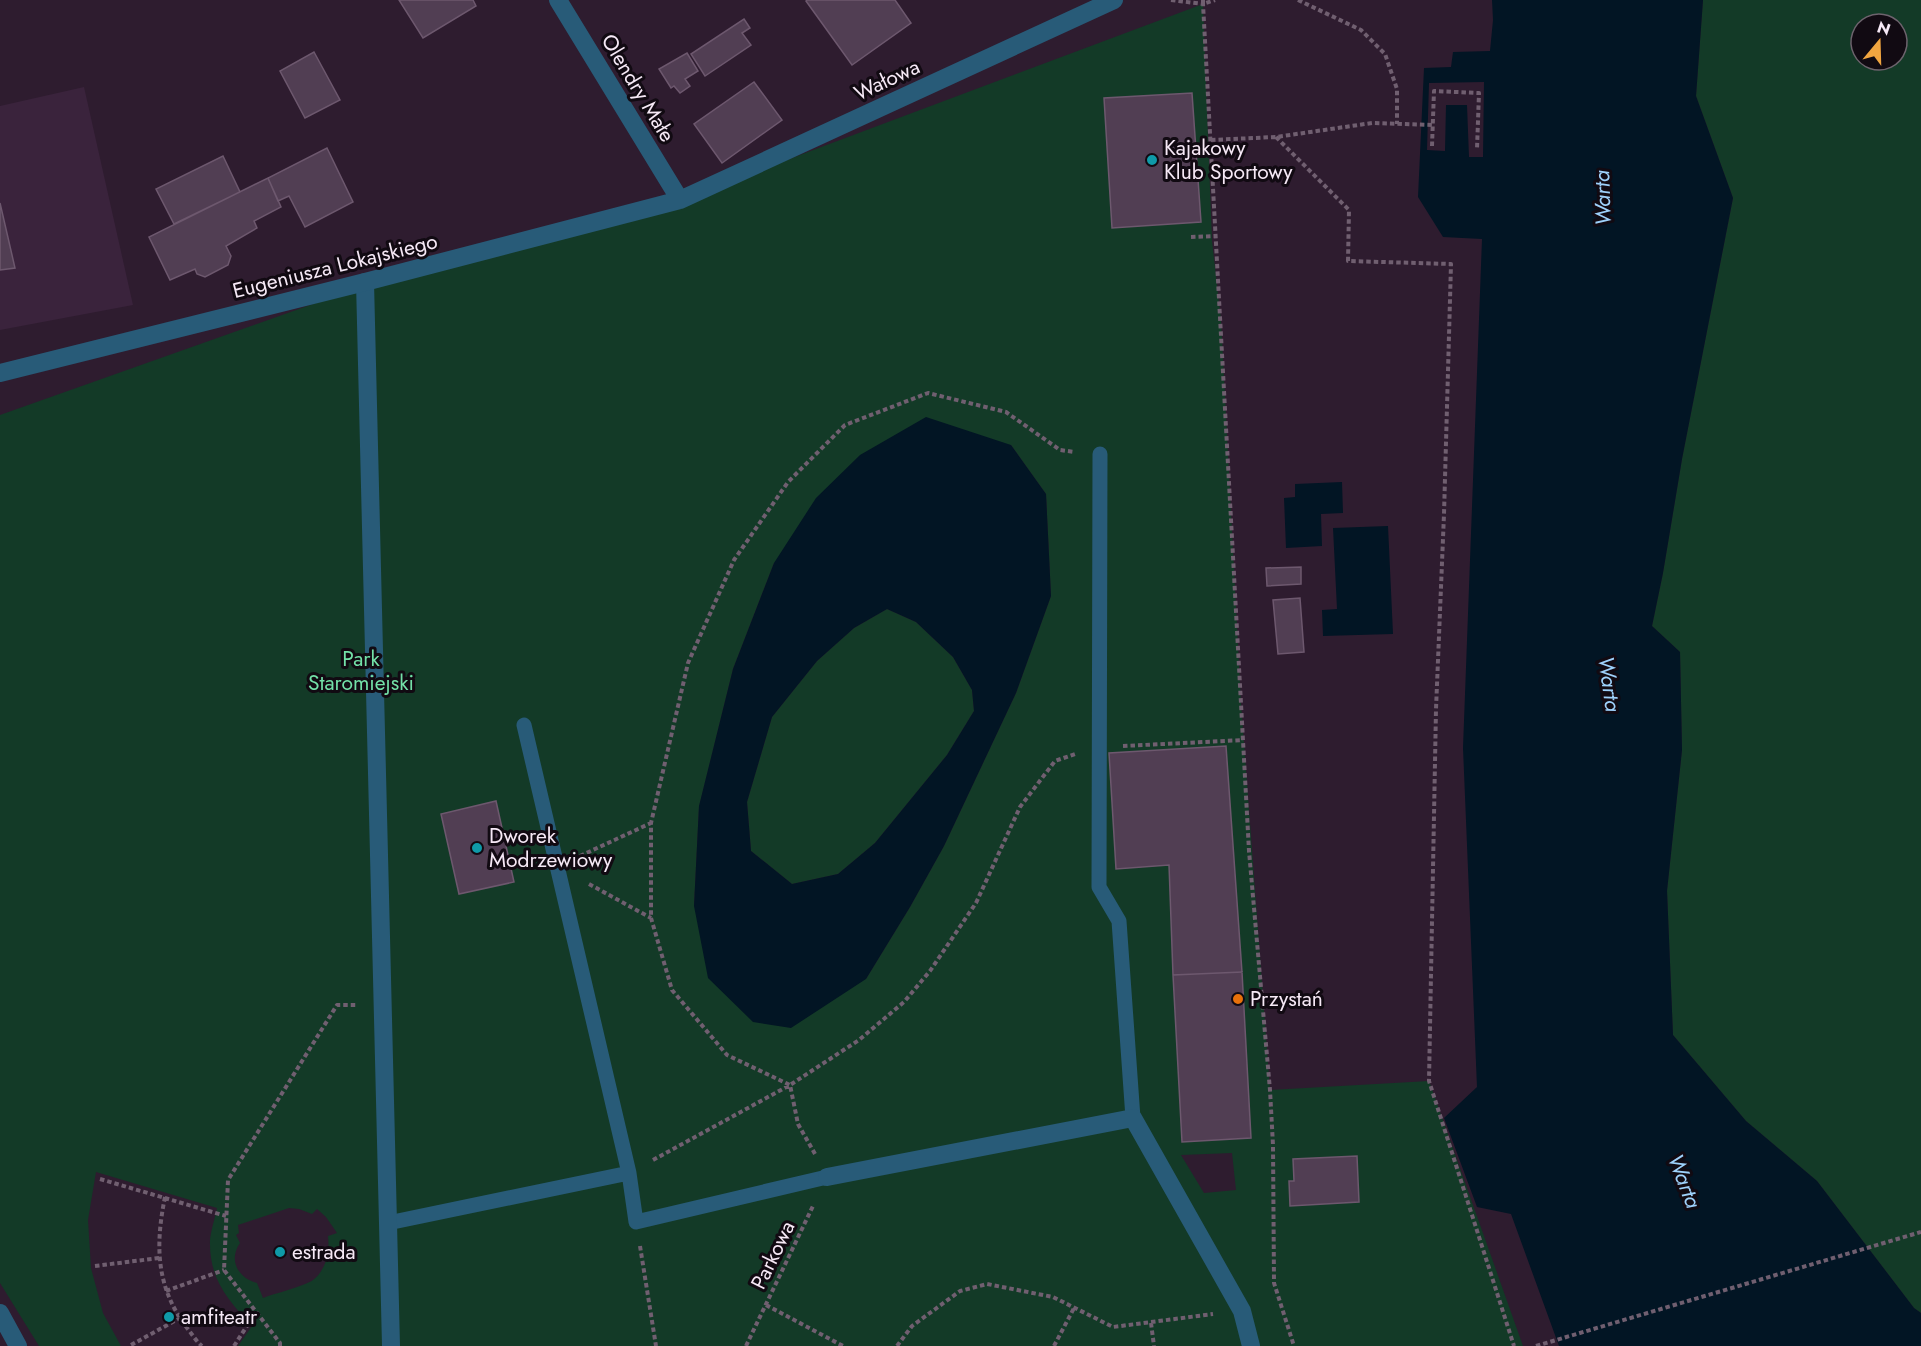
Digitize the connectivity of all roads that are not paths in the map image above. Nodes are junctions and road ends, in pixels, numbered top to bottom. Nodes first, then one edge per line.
1 (558, 0) edge
2 (1114, 0) edge
3 (680, 200) junction
4 (365, 282) junction
5 (0, 373) edge
6 (1100, 454) road end
7 (524, 725) dead end
8 (1133, 1118) junction
9 (629, 1173) junction
10 (827, 1177) joint
11 (388, 1223) junction
12 (0, 1312) edge
13 (18, 1346) edge
14 (391, 1346) edge
15 (1251, 1346) edge

1 - 3 street, Olendry Małe
2 - 3 street, Wałowa
3 - 4 street, Eugeniusza Lokajskiego
4 - 5 street, Eugeniusza Lokajskiego
4 - 11 street
6 - 8 lane
7 - 9 lane
8 - 10 street
8 - 15 street
9 - 10 lane
9 - 11 lane
11 - 14 street
12 - 13 street

